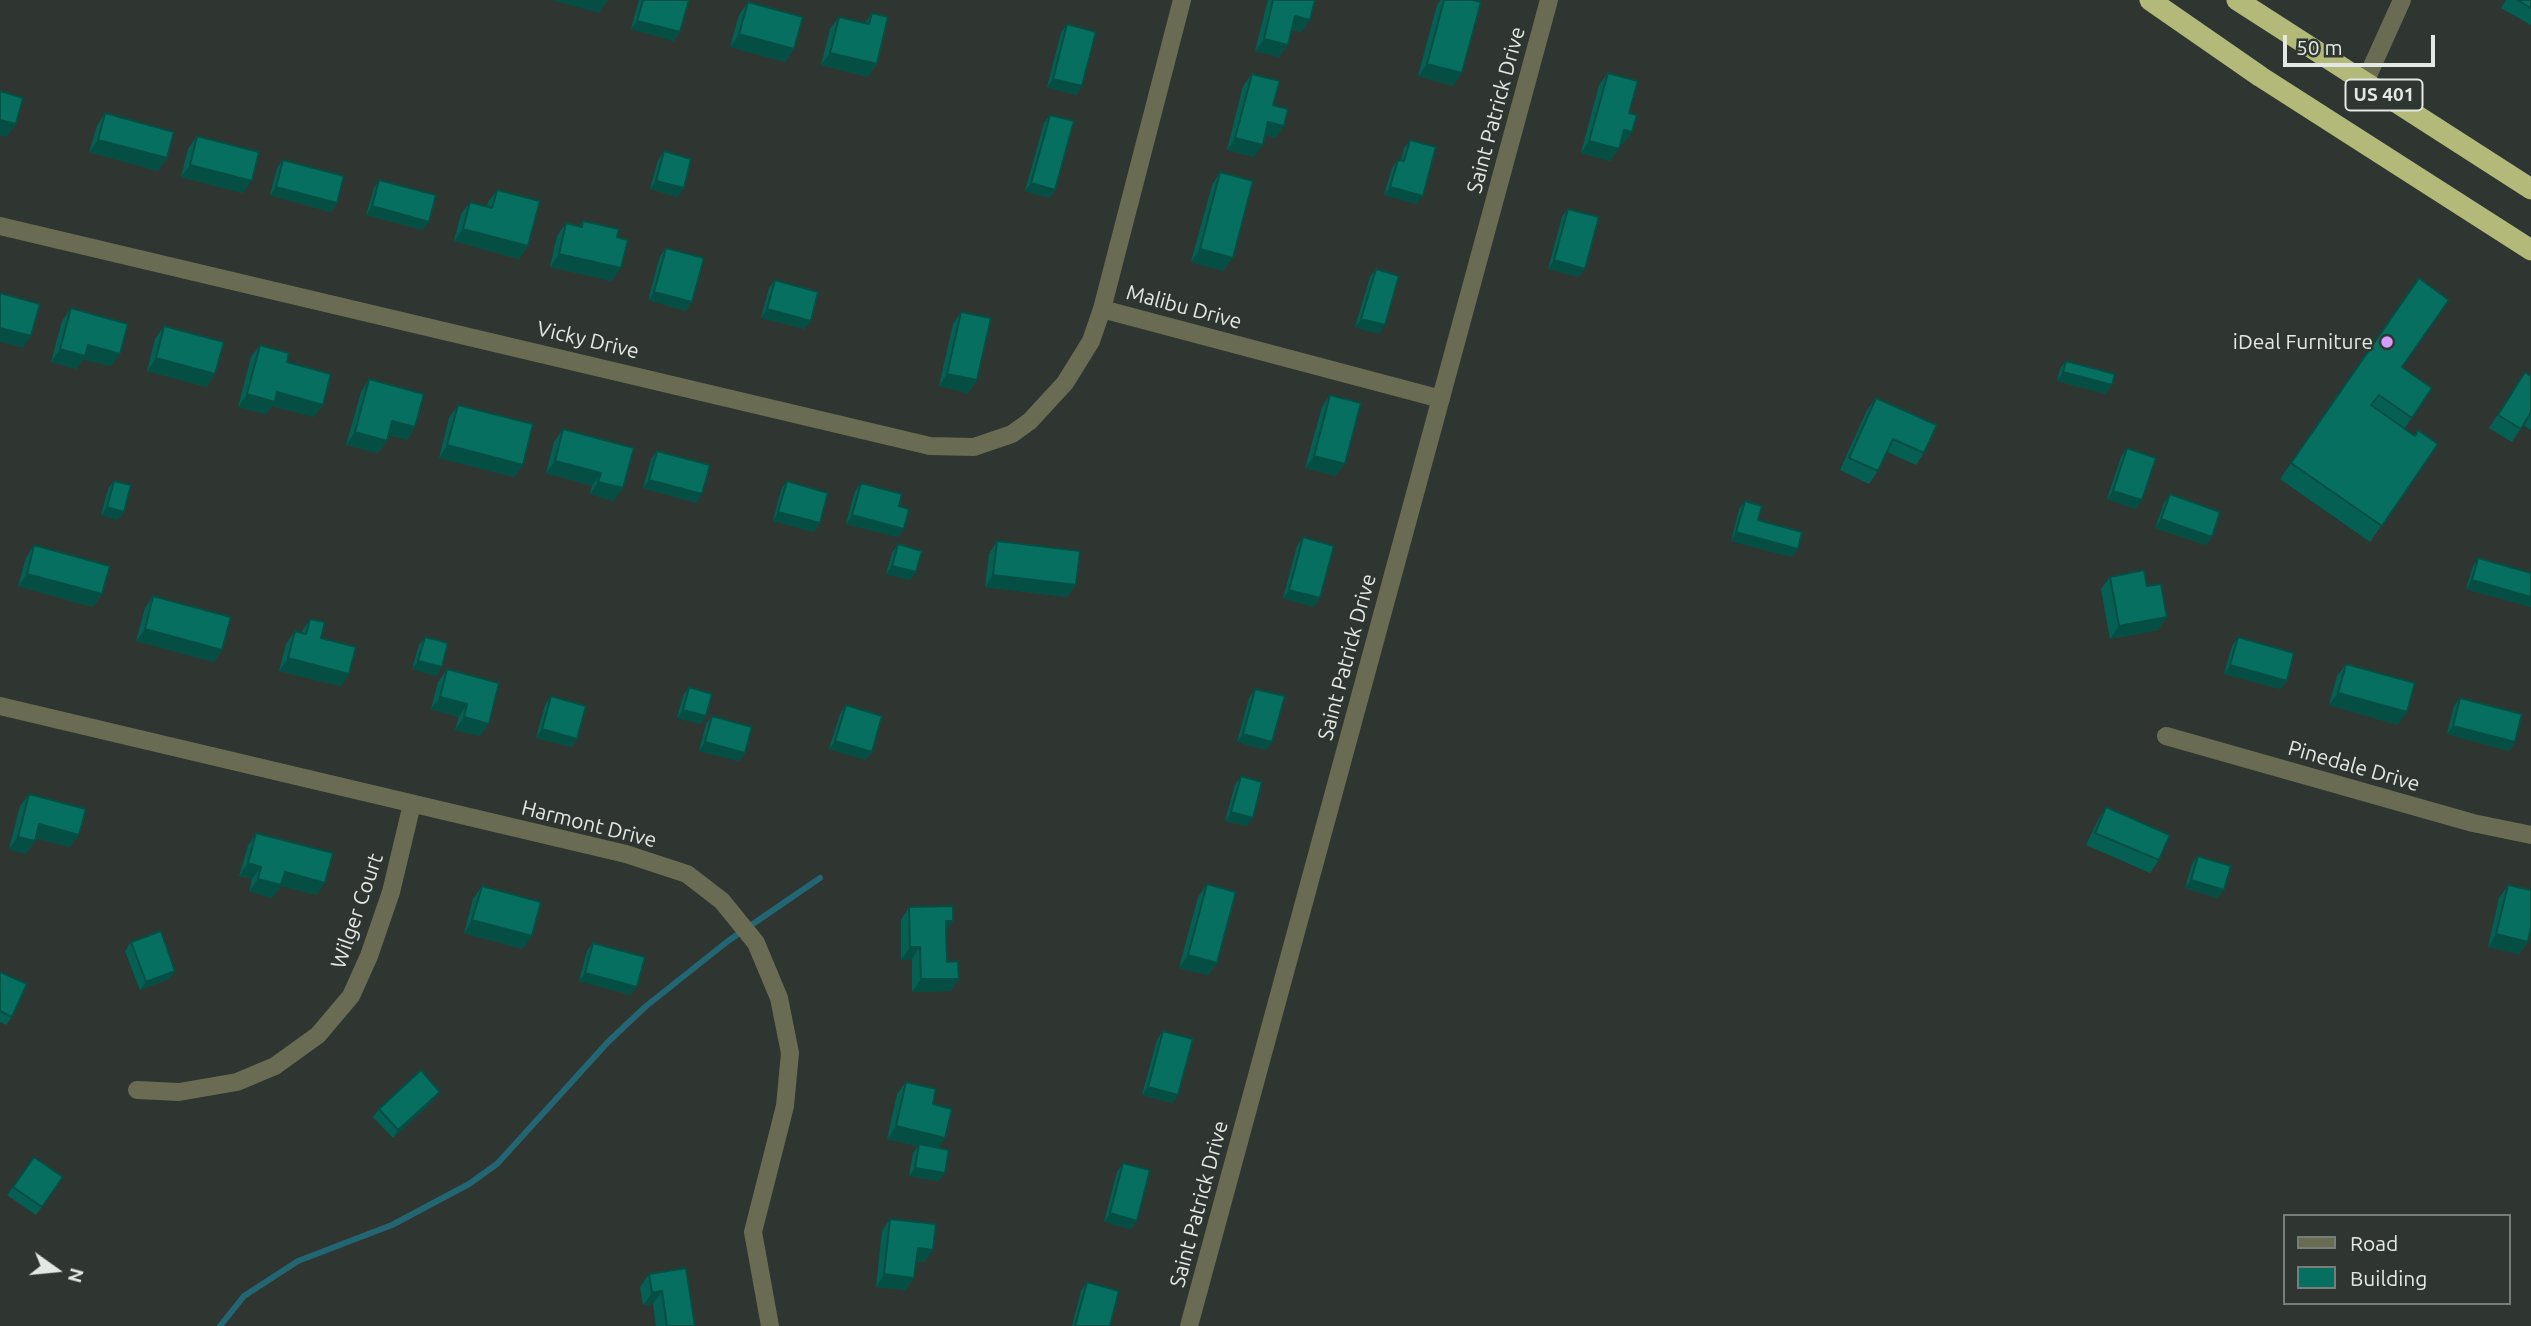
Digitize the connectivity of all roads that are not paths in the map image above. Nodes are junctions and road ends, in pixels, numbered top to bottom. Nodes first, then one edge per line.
1 (1182, 0) edge
2 (1549, 0) edge
3 (2150, 0) edge
4 (2237, 0) edge
5 (2402, 0) edge
6 (2365, 82) junction
7 (2531, 189) edge
8 (0, 226) edge
9 (2531, 250) edge
10 (1102, 309) junction
11 (1441, 399) junction
12 (0, 706) edge
13 (2166, 736) dead end
14 (412, 804) junction
15 (2531, 835) edge
16 (137, 1090) dead end
17 (770, 1326) edge
18 (1189, 1326) edge

1 - 10 street, Malibu Drive
2 - 11 street, Saint Patrick Drive
3 - 9 highway, US 401
4 - 6 highway, US 401
5 - 6 street
6 - 7 highway, US 401
8 - 10 street, Vicky Drive
10 - 11 street, Malibu Drive
11 - 18 street, Saint Patrick Drive
12 - 14 street, Harmont Drive
13 - 15 street, Pinedale Drive
14 - 16 street, Wilger Court
14 - 17 street, Harmont Drive

